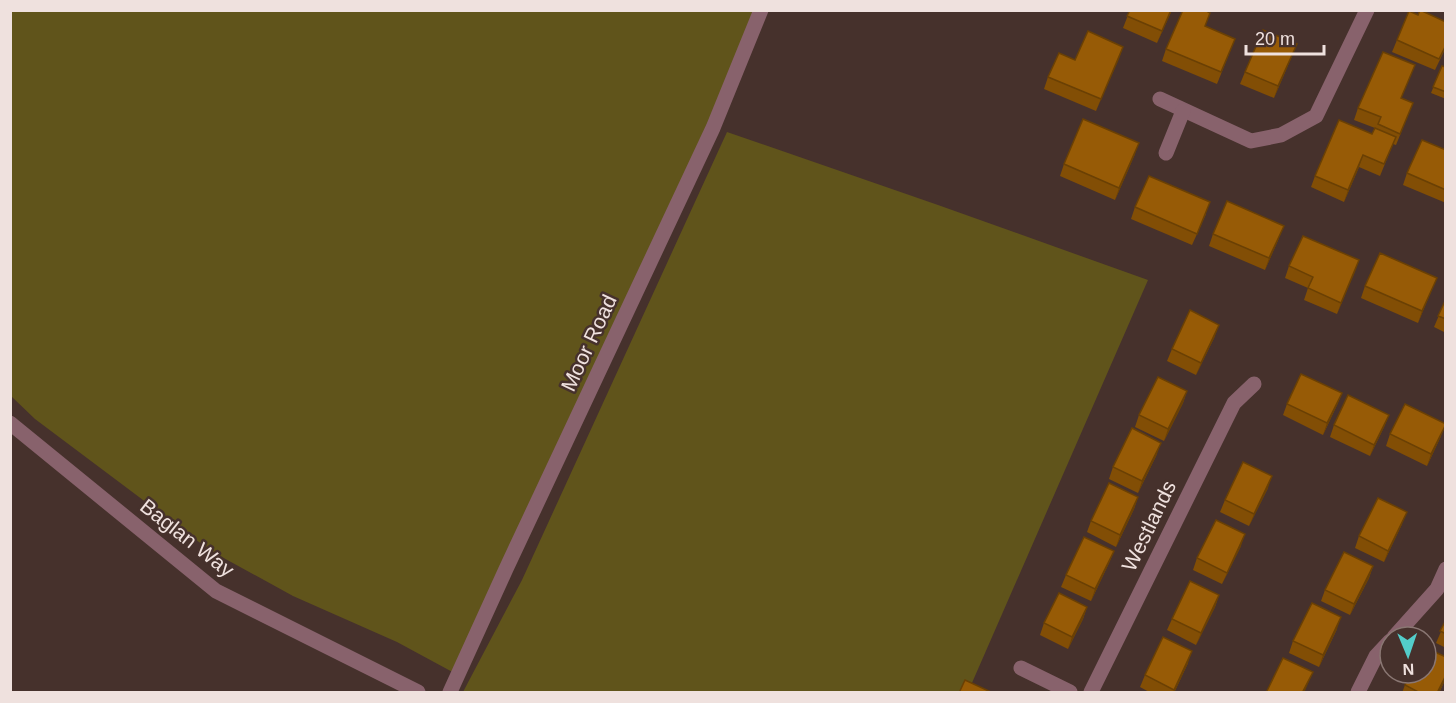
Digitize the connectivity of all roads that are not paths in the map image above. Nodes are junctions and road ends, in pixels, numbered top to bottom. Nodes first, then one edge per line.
1 (761, 10) edge
2 (1366, 10) edge
3 (1160, 99) dead end
4 (1183, 111) junction
5 (1166, 153) dead end
6 (1254, 384) dead end
7 (10, 423) edge
8 (1446, 569) edge
9 (1405, 625) edge
10 (1378, 654) edge
11 (1021, 668) dead end
12 (418, 693) edge
13 (450, 693) edge
14 (1070, 693) edge
15 (1090, 693) edge
16 (1358, 693) edge

1 - 13 street, Moor Road
2 - 4 street
3 - 4 street
4 - 5 street
6 - 15 street, Westlands
7 - 12 street, Baglan Way
8 - 9 street
10 - 16 street
11 - 14 street

